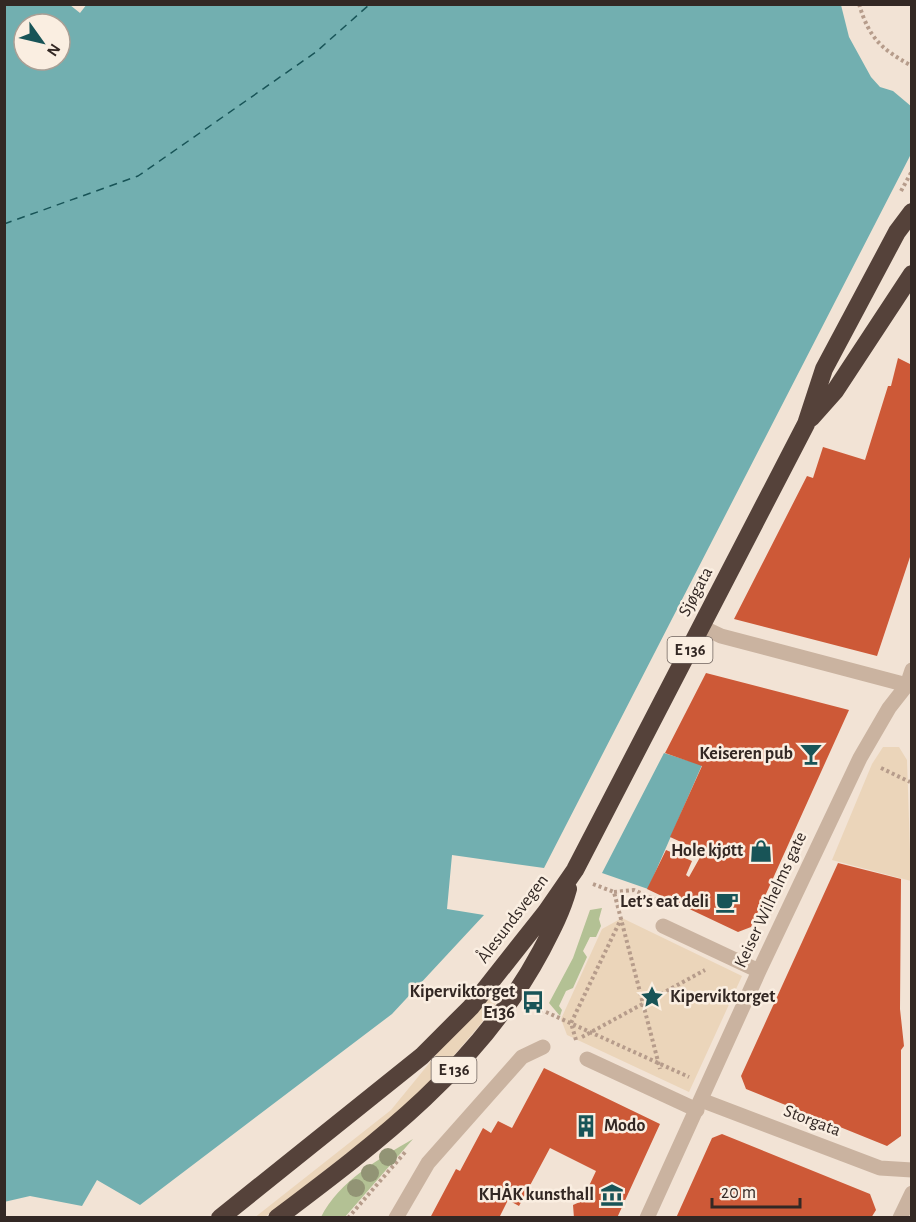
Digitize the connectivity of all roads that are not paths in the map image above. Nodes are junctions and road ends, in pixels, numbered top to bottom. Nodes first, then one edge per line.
1 (912, 212) edge
2 (912, 274) edge
3 (806, 424) junction
4 (702, 627) junction
5 (910, 684) edge
6 (572, 876) junction
7 (663, 926) road end
8 (759, 971) junction
9 (543, 1047) dead end
10 (587, 1059) road end
11 (702, 1098) junction
12 (912, 1170) edge
13 (337, 1173) junction
14 (912, 1193) edge
15 (220, 1218) edge
16 (277, 1218) edge
17 (302, 1218) edge
18 (396, 1218) edge
19 (647, 1218) edge
20 (900, 1218) edge

1 - 3 highway, Sjøgata / E 136
2 - 3 highway, Sjøgata / E 136
3 - 4 highway, Sjøgata / E 136
4 - 5 street
4 - 6 highway, Sjøgata / E 136
5 - 8 street, Keiser Wilhelms gate
6 - 13 highway, Ålesundsvegen / E 136
6 - 15 highway, Ålesundsvegen / E 136
7 - 8 street
8 - 11 street, Keiser Wilhelms gate
9 - 18 street
10 - 11 street, Storgata
11 - 12 street, Storgata
11 - 19 street, Keiser Wilhelms gate
13 - 16 highway, Ålesundsvegen / E 136
13 - 17 highway
14 - 20 street

